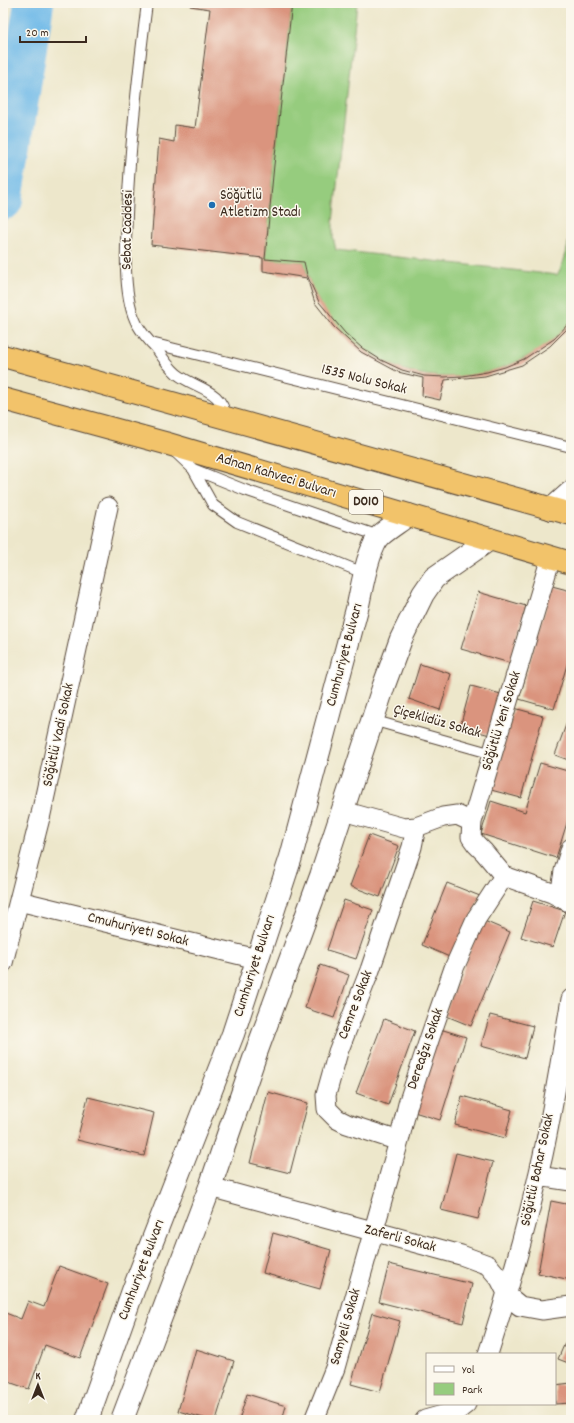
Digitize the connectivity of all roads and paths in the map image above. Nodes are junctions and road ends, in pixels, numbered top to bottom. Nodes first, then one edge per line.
1 (147, 3) edge
2 (151, 343) junction
3 (3, 356) edge
4 (3, 399) edge
5 (226, 418) junction
6 (163, 442) junction
7 (571, 447) edge
8 (193, 469) junction
9 (571, 492) edge
10 (108, 506) dead end
11 (562, 512) edge
12 (408, 515) junction
13 (379, 536) junction
14 (490, 539) junction
15 (561, 560) edge
16 (366, 574) junction
17 (372, 720) junction
18 (493, 754) junction
19 (343, 811) junction
20 (472, 822) junction
21 (416, 827) junction
22 (571, 848) edge
23 (504, 876) junction
24 (565, 900) edge
25 (19, 901) junction
26 (258, 959) junction
27 (3, 963) edge
28 (571, 999) edge
29 (566, 1052) edge
30 (399, 1141) junction
31 (538, 1176) junction
32 (571, 1181) edge
33 (210, 1187) junction
34 (373, 1232) junction
35 (506, 1292) junction
36 (571, 1306) edge
37 (488, 1353) edge
38 (465, 1405) edge
39 (87, 1420) edge
40 (122, 1420) edge
41 (314, 1420) edge
42 (425, 1420) edge

1 - 2 lane, Sebat Caddesi
2 - 5 lane, Sebat Caddesi
2 - 7 lane, 1535 Nolu Sokak
3 - 5 highway
4 - 6 highway, Adnan Kahveci Bulvarı / D010
5 - 11 highway
6 - 8 lane
6 - 12 highway, Adnan Kahveci Bulvarı / D010
8 - 13 lane
8 - 16 lane
9 - 11 street
10 - 25 street, Söğütlü Vadi Sokak
12 - 13 street, Cumhuriyet Bulvarı
12 - 14 highway, Adnan Kahveci Bulvarı / D010
13 - 16 street, Cumhuriyet Bulvarı
14 - 15 highway, Adnan Kahveci Bulvarı / D010
14 - 17 street, Cumhuriyet Bulvarı
15 - 18 street, Söğütlü Yeni Sokak
16 - 26 street, Cumhuriyet Bulvarı
17 - 18 lane, Çiçeklidüz Sokak
17 - 19 street, Cumhuriyet Bulvarı
18 - 20 street, Söğütlü Yeni Sokak
19 - 21 street
19 - 33 street, Cumhuriyet Bulvarı
20 - 21 street
20 - 23 street, Söğütlü Yeni Sokak
21 - 30 street, Cemre Sokak
22 - 24 street
23 - 24 street
23 - 30 street, Dereağzı Sokak
25 - 26 street, Cmuhuriyet1 Sokak
25 - 27 street, Söğütlü Vadi Sokak
26 - 39 street, Cumhuriyet Bulvarı
28 - 29 street, Söğütlü Bahar Sokak
29 - 31 street, Söğütlü Bahar Sokak
30 - 34 street, Dereağzı Sokak
31 - 32 street
31 - 35 street, Söğütlü Bahar Sokak
33 - 34 street, Zaferli Sokak
33 - 40 street, Cumhuriyet Bulvarı
34 - 35 street, Zaferli Sokak
34 - 41 street, Samyeli Sokak
35 - 36 street, Zaferli Sokak
35 - 37 street, Söğütlü Bahar Sokak
38 - 42 street

